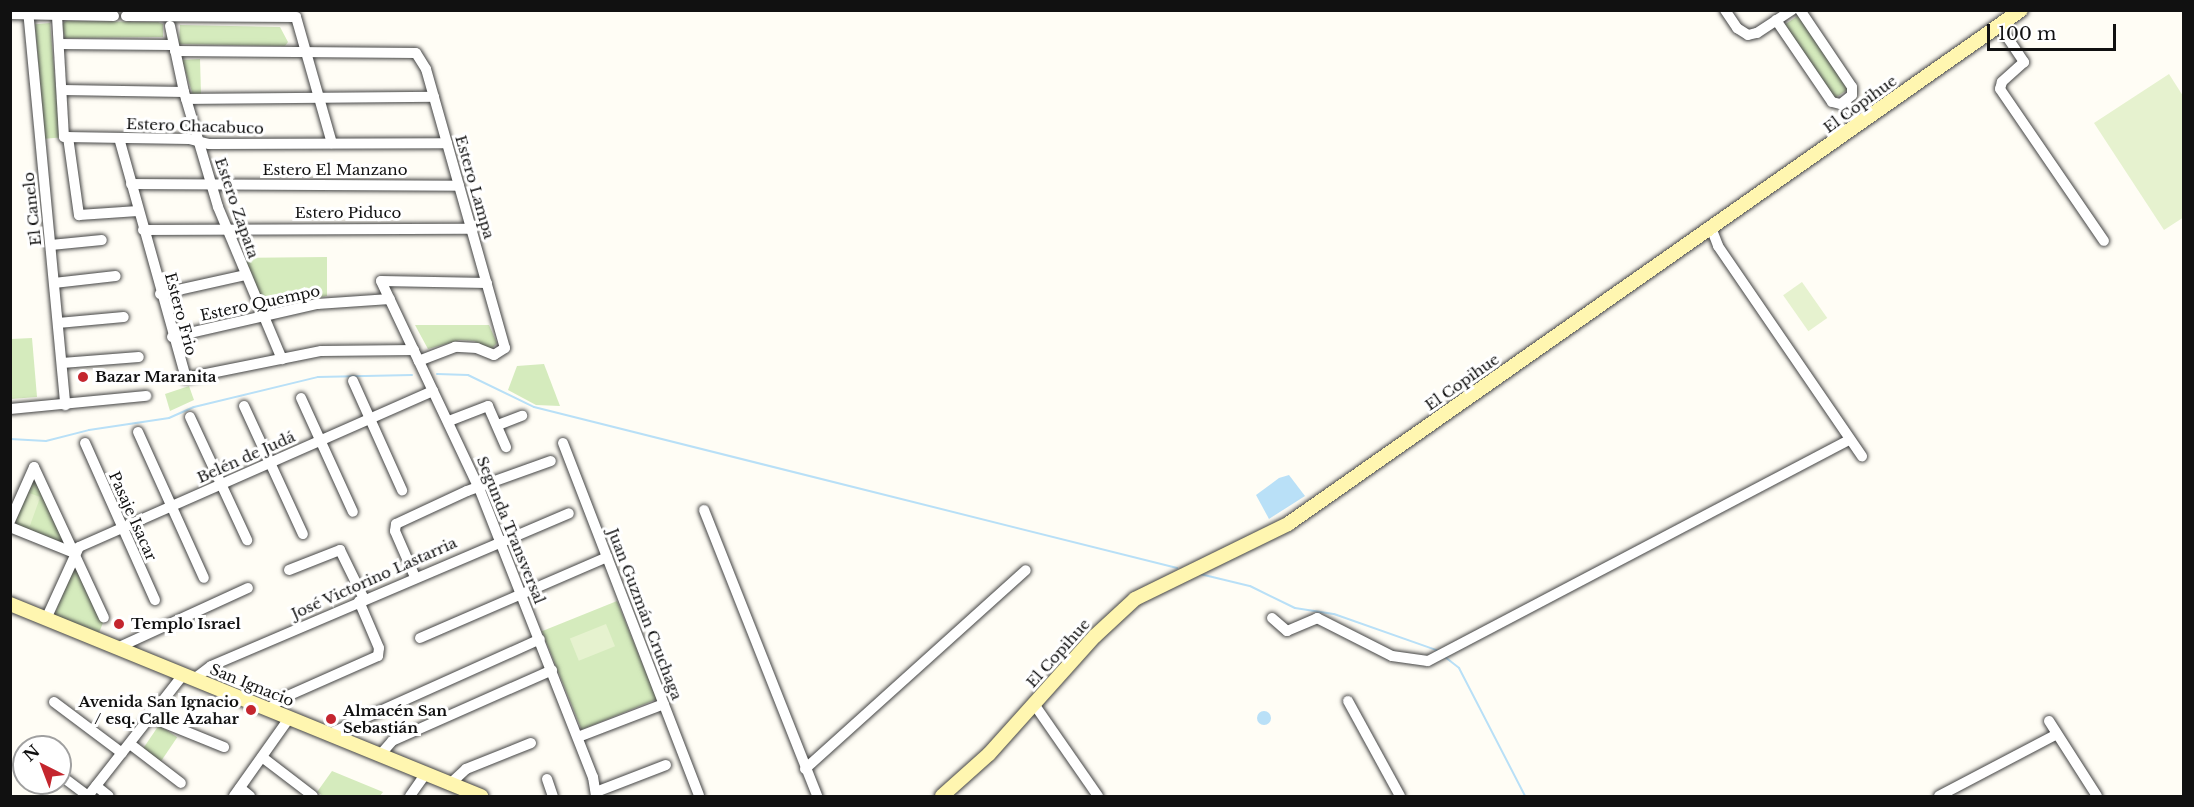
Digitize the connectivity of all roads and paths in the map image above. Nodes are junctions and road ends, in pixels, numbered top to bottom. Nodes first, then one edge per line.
1 (1725, 10) edge
2 (1791, 10) edge
3 (1800, 10) edge
4 (2020, 10) edge
5 (28, 13) edge
6 (10, 14) edge
7 (57, 16) junction
8 (114, 16) dead end
9 (126, 16) dead end
10 (1776, 20) junction
11 (170, 26) dead end
12 (1999, 26) junction
13 (59, 44) junction
14 (173, 48) junction
15 (306, 52) junction
16 (62, 90) junction
17 (185, 95) junction
18 (434, 97) junction
19 (319, 98) junction
20 (1845, 102) junction
21 (1860, 124) junction
22 (68, 137) junction
23 (119, 138) junction
24 (198, 140) junction
25 (332, 143) junction
26 (447, 143) junction
27 (131, 184) junction
28 (211, 184) junction
29 (459, 186) junction
30 (138, 211) junction
31 (225, 228) junction
32 (471, 229) junction
33 (143, 230) junction
34 (1712, 230) junction
35 (102, 240) dead end
36 (2104, 241) dead end
37 (51, 245) junction
38 (245, 275) junction
39 (116, 276) dead end
40 (54, 283) junction
41 (487, 283) junction
42 (160, 294) junction
43 (390, 299) junction
44 (263, 316) junction
45 (124, 317) dead end
46 (58, 323) junction
47 (172, 337) junction
48 (414, 350) junction
49 (140, 357) dead end
50 (282, 359) junction
51 (419, 362) junction
52 (62, 363) junction
53 (353, 381) dead end
54 (433, 391) junction
55 (146, 396) dead end
56 (301, 398) dead end
57 (65, 405) junction
58 (244, 406) dead end
59 (10, 409) edge
60 (522, 416) dead end
61 (190, 417) dead end
62 (370, 418) junction
63 (449, 421) junction
64 (498, 425) junction
65 (138, 432) dead end
66 (320, 440) junction
67 (1849, 440) junction
68 (85, 443) dead end
69 (563, 443) dead end
70 (506, 447) dead end
71 (1862, 456) dead end
72 (551, 461) dead end
73 (270, 463) junction
74 (222, 485) junction
75 (479, 488) junction
76 (402, 490) dead end
77 (172, 507) junction
78 (704, 510) dead end
79 (353, 512) dead end
80 (569, 513) dead end
81 (10, 521) edge
82 (10, 527) edge
83 (123, 528) junction
84 (303, 534) dead end
85 (500, 539) junction
86 (247, 540) dead end
87 (74, 553) junction
88 (607, 557) junction
89 (290, 570) dead end
90 (1026, 570) dead end
91 (415, 576) junction
92 (204, 578) dead end
93 (248, 588) dead end
94 (521, 593) junction
95 (155, 600) dead end
96 (361, 600) junction
97 (10, 604) edge
98 (46, 618) junction
99 (104, 618) dead end
100 (1272, 618) dead end
101 (420, 638) dead end
102 (540, 639) junction
103 (117, 648) junction
104 (552, 670) junction
105 (189, 677) junction
106 (1348, 701) dead end
107 (54, 702) dead end
108 (664, 704) junction
109 (1034, 704) junction
110 (268, 709) junction
111 (150, 717) junction
112 (290, 717) junction
113 (2049, 721) dead end
114 (329, 734) junction
115 (2055, 735) junction
116 (578, 737) junction
117 (531, 743) dead end
118 (130, 744) junction
119 (224, 747) dead end
120 (122, 753) junction
121 (380, 755) junction
122 (262, 757) junction
123 (666, 765) dead end
124 (804, 769) junction
125 (426, 773) junction
126 (547, 779) dead end
127 (181, 783) dead end
128 (72, 784) edge
129 (450, 784) junction
130 (96, 786) junction
131 (237, 792) edge
132 (596, 794) edge
133 (88, 796) edge
134 (109, 796) edge
135 (250, 796) edge
136 (313, 796) edge
137 (410, 796) edge
138 (481, 796) edge
139 (553, 796) edge
140 (699, 796) edge
141 (817, 796) edge
142 (942, 796) edge
143 (1098, 796) edge
144 (1400, 796) edge
145 (1939, 796) edge
146 (2097, 796) edge

1 - 10 street
2 - 10 street
3 - 20 street
4 - 12 main road, El Copihue
5 - 6 street
5 - 7 street
5 - 37 street, El Canelo
7 - 8 street
7 - 13 street
9 - 15 street
10 - 20 street
11 - 14 street, Estero Zapata
12 - 21 main road, El Copihue
12 - 36 street
13 - 14 street
13 - 16 street
14 - 15 street
14 - 17 street, Estero Zapata
15 - 18 street, Estero Lampa
15 - 19 street
16 - 17 street
16 - 22 street
17 - 19 street
17 - 24 street, Estero Zapata
18 - 19 street
18 - 26 street, Estero Lampa
19 - 25 street
20 - 21 street
21 - 34 main road, El Copihue
22 - 23 street, Estero Chacabuco
22 - 30 street
23 - 24 street, Estero Chacabuco
23 - 27 street, Estero Frio
24 - 25 street, Estero Chacabuco
24 - 28 street, Estero Zapata
25 - 26 street, Estero Chacabuco
26 - 29 street, Estero Lampa
27 - 28 street, Estero El Manzano
27 - 30 street, Estero Frio
28 - 29 street, Estero El Manzano
28 - 31 street, Estero Zapata
29 - 32 street, Estero Lampa
30 - 33 street, Estero Frio
31 - 32 street, Estero Piduco
31 - 33 street, Estero Piduco
31 - 38 street, Estero Zapata
32 - 41 street, Estero Lampa
33 - 42 street, Estero Frio
34 - 67 street
34 - 109 main road, El Copihue
35 - 37 street
37 - 40 street, El Canelo
38 - 42 street
38 - 44 street, Estero Zapata
39 - 40 street
40 - 46 street, El Canelo
41 - 43 street, Segunda Transversal
41 - 51 street, Estero Lampa
42 - 47 street, Estero Frio
43 - 44 street, Estero Quempo
43 - 48 street, Segunda Transversal
44 - 47 street, Estero Quempo
44 - 50 street, Estero Zapata
45 - 46 street
46 - 52 street, El Canelo
47 - 50 street, Estero Frio
48 - 50 street, Estero Frio
48 - 51 street, Segunda Transversal
49 - 52 street
51 - 54 street, Segunda Transversal
52 - 57 street, El Canelo
53 - 62 street
54 - 62 street, Belén de Judá
54 - 63 street, Segunda Transversal
55 - 57 street
56 - 66 street
57 - 59 street
58 - 73 street
60 - 64 street
61 - 74 street
62 - 66 street, Belén de Judá
62 - 76 street
63 - 64 street
63 - 75 street, Segunda Transversal
64 - 70 street
65 - 77 street
66 - 73 street, Belén de Judá
66 - 79 street
67 - 71 street
67 - 100 street
68 - 83 street, Pasaje Isacar
69 - 88 street, Juan Guzmán Cruchaga
72 - 75 street
73 - 74 street, Belén de Judá
73 - 84 street
74 - 77 street, Belén de Judá
74 - 86 street
75 - 85 street, Segunda Transversal
75 - 91 street
77 - 83 street, Belén de Judá
77 - 92 street
78 - 124 street
80 - 85 street, José Victorino Lastarria
81 - 87 street
82 - 87 street
83 - 87 street, Belén de Judá
83 - 95 street, Pasaje Isacar
85 - 91 street, José Victorino Lastarria
85 - 94 street, Segunda Transversal
87 - 98 street
87 - 99 street
88 - 94 street
88 - 108 street, Juan Guzmán Cruchaga
89 - 96 street
90 - 124 street
91 - 96 street, José Victorino Lastarria
93 - 103 street
94 - 101 street
94 - 102 street, Segunda Transversal
96 - 105 street, José Victorino Lastarria
96 - 110 street
97 - 98 main road, San Ignacio
98 - 103 main road, San Ignacio
102 - 104 street, Segunda Transversal
102 - 114 street
103 - 105 main road, San Ignacio
104 - 116 street, Segunda Transversal
104 - 121 street
105 - 110 main road, San Ignacio
105 - 111 street, José Victorino Lastarria
106 - 144 street
107 - 120 street
108 - 116 street
108 - 140 street, Juan Guzmán Cruchaga
109 - 142 main road, El Copihue
109 - 143 street
110 - 112 main road, San Ignacio
111 - 118 street, José Victorino Lastarria
111 - 119 street
112 - 114 main road, San Ignacio
112 - 122 street
113 - 115 street
114 - 121 main road, San Ignacio
115 - 145 street
115 - 146 street
116 - 132 street, Segunda Transversal
117 - 129 street
118 - 120 street, José Victorino Lastarria
118 - 127 street
120 - 130 street, José Victorino Lastarria
121 - 125 main road, San Ignacio
122 - 131 street
122 - 136 street
123 - 132 street
124 - 141 street
125 - 129 main road, San Ignacio
125 - 137 street
126 - 139 street
128 - 133 street
129 - 138 main road, San Ignacio
130 - 133 street, José Victorino Lastarria
130 - 134 street
131 - 135 street

